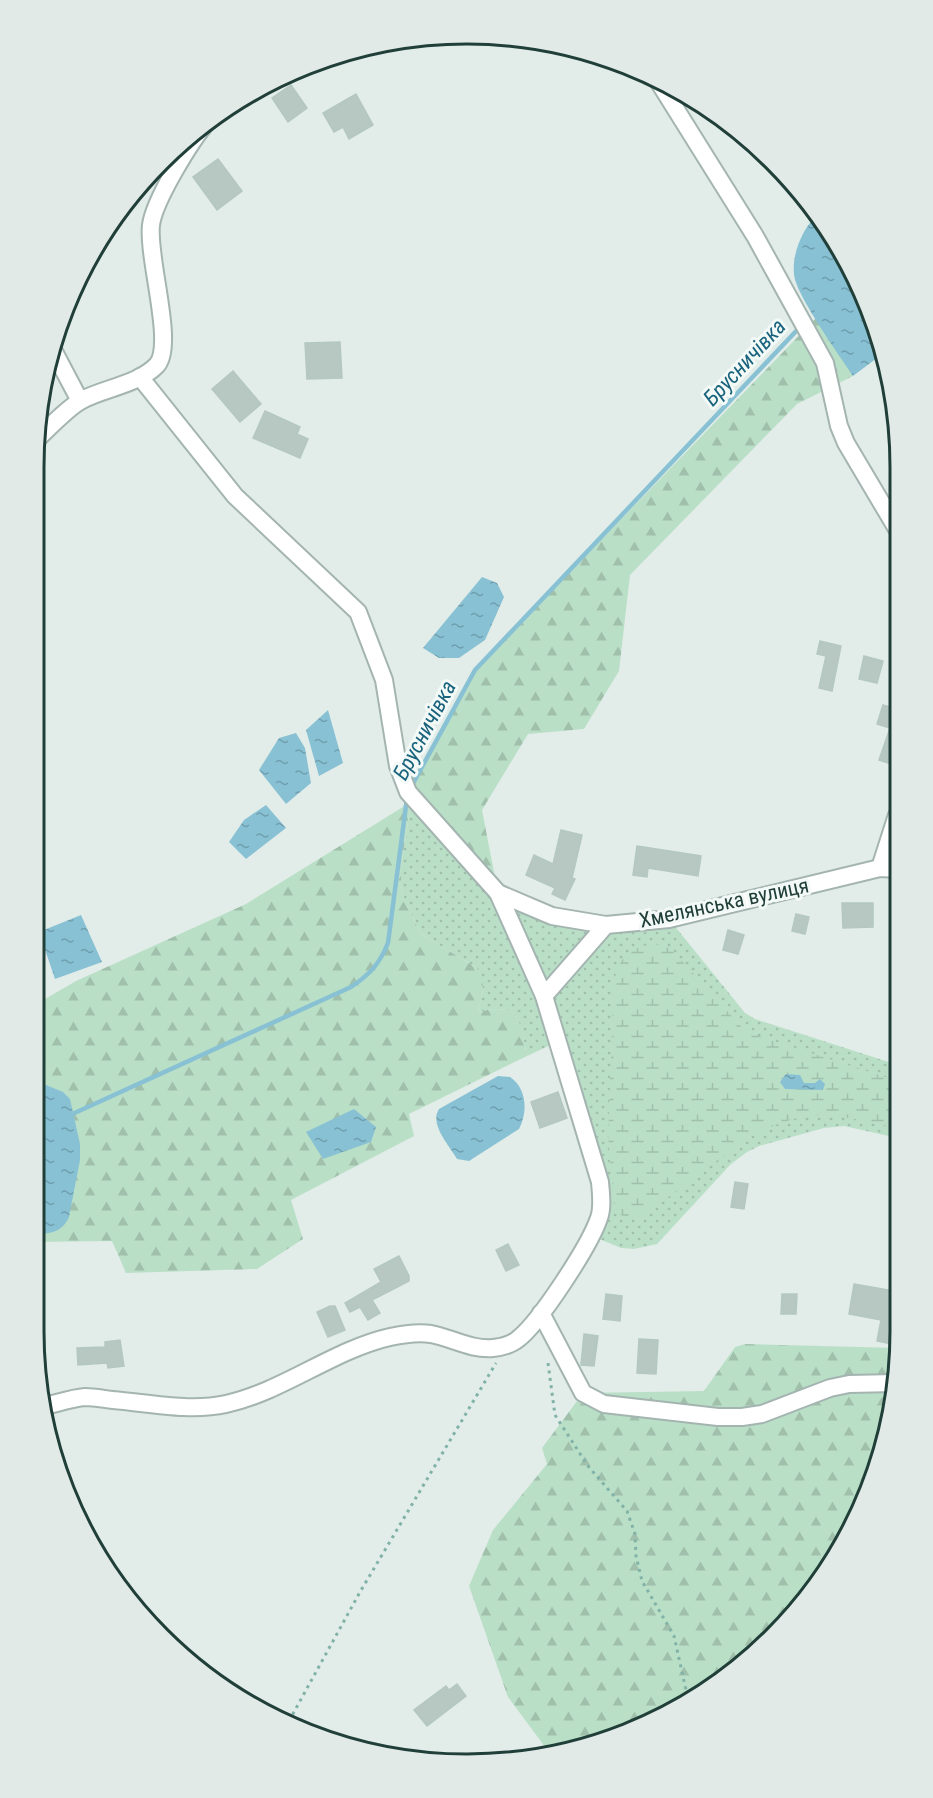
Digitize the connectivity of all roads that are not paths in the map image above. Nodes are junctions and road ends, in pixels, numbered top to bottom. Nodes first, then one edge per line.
1 (666, 93) edge
2 (188, 148) edge
3 (58, 359) edge
4 (140, 376) junction
5 (80, 401) junction
6 (45, 432) edge
7 (890, 517) edge
8 (890, 837) edge
9 (880, 868) junction
10 (890, 868) edge
11 (498, 893) junction
12 (606, 925) junction
13 (544, 996) junction
14 (541, 1313) junction
15 (886, 1383) edge
16 (50, 1405) edge

1 - 7 street
2 - 4 street
3 - 5 street
4 - 5 street
4 - 11 street
5 - 6 street
8 - 9 street
9 - 10 street, Хмелянська вулиця
9 - 12 street, Хмелянська вулиця
11 - 12 street, Хмелянська вулиця
11 - 13 street
12 - 13 street
13 - 14 street
14 - 15 street
14 - 16 street

